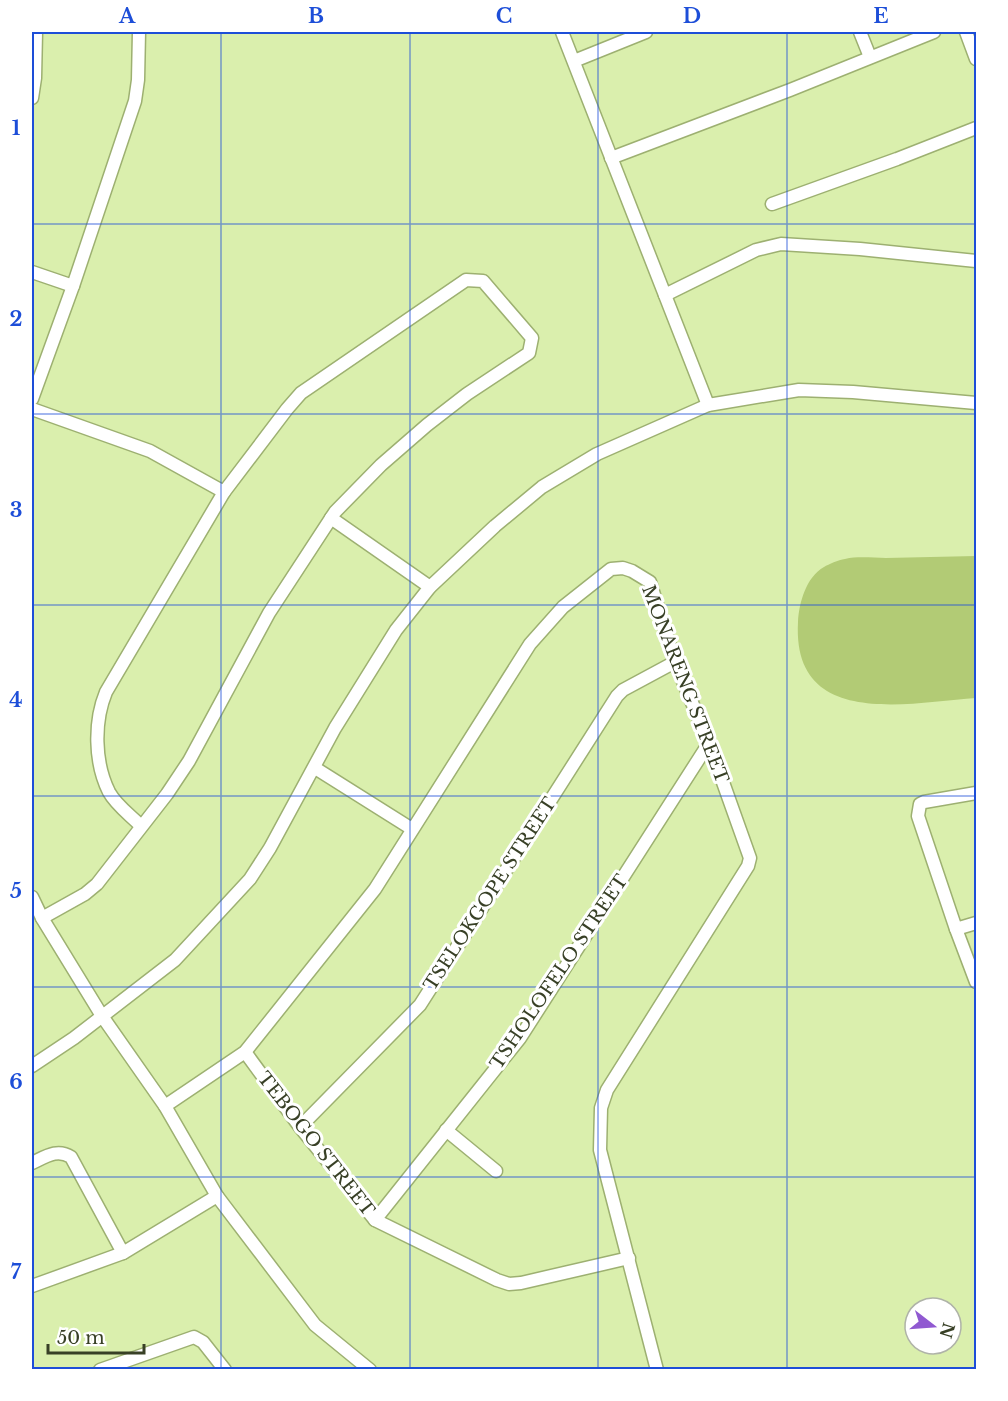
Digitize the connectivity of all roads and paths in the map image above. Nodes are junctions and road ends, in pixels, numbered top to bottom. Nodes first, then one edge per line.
1 (36, 32) edge
2 (139, 32) edge
3 (562, 32) edge
4 (646, 32) edge
5 (860, 32) edge
6 (933, 32) edge
7 (966, 32) edge
8 (870, 57) junction
9 (976, 59) edge
10 (574, 61) junction
11 (32, 98) edge
12 (976, 128) edge
13 (611, 158) junction
14 (772, 204) dead end
15 (976, 261) edge
16 (32, 272) edge
17 (73, 286) junction
18 (665, 295) junction
19 (32, 399) edge
20 (976, 403) edge
21 (708, 405) junction
22 (32, 409) edge
23 (224, 492) junction
24 (331, 518) junction
25 (430, 587) junction
26 (675, 662) junction
27 (709, 743) junction
28 (315, 768) junction
29 (976, 793) edge
30 (141, 826) junction
31 (412, 829) junction
32 (32, 897) edge
33 (42, 918) junction
34 (976, 923) edge
35 (956, 929) junction
36 (976, 982) edge
37 (102, 1016) junction
38 (245, 1052) junction
39 (32, 1066) edge
40 (165, 1106) junction
41 (300, 1127) junction
42 (446, 1130) junction
43 (32, 1163) edge
44 (496, 1171) dead end
45 (218, 1196) junction
46 (375, 1220) junction
47 (123, 1253) junction
48 (629, 1258) junction
49 (32, 1286) edge
50 (100, 1370) edge
51 (225, 1370) edge
52 (370, 1370) edge
53 (657, 1370) edge

1 - 11 street
2 - 17 street
3 - 10 street
4 - 10 street
5 - 8 street
6 - 8 street
7 - 9 street
8 - 13 street
10 - 13 street
12 - 14 street
13 - 18 street
15 - 18 street
16 - 17 street
17 - 19 street
18 - 21 street
20 - 21 street
21 - 25 street
22 - 23 street
23 - 24 street
23 - 30 street
24 - 25 street
24 - 30 street
25 - 28 street
26 - 27 street, MONARENG STREET
26 - 31 street, MONARENG STREET
26 - 41 street, TSELOKGOPE STREET
27 - 42 street, TSHOLOFELO STREET
27 - 48 street, MONARENG STREET
28 - 31 street
28 - 37 street
29 - 35 street
30 - 33 street
31 - 38 street, MONARENG STREET
32 - 33 street
33 - 37 street
34 - 35 street
35 - 36 street
37 - 39 street
37 - 40 street
38 - 40 street, MONARENG STREET
38 - 41 street, TEBOGO STREET
40 - 45 street
41 - 46 street, TEBOGO STREET
42 - 44 street
42 - 46 street, TSHOLOFELO STREET
43 - 47 street
45 - 47 street
45 - 52 street
46 - 48 street, TEBOGO STREET
47 - 49 street
48 - 53 street, MONARENG STREET
50 - 51 street

